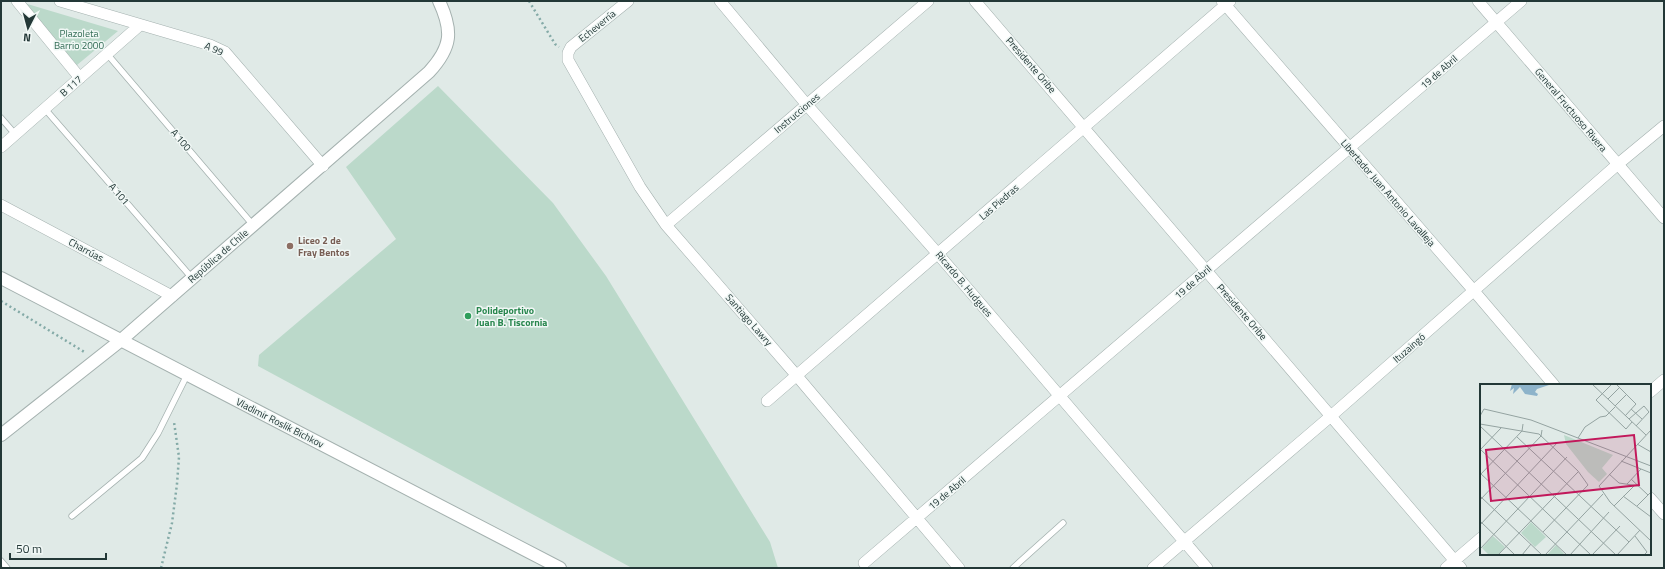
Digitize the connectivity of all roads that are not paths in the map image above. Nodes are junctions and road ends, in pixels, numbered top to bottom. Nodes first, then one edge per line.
1 (17, 1) edge
2 (61, 1) edge
3 (439, 1) edge
4 (628, 1) edge
5 (720, 1) edge
6 (928, 1) edge
7 (975, 1) edge
8 (1478, 1) edge
9 (1521, 1) edge
10 (1225, 2) edge
11 (1496, 22) junction
12 (140, 25) junction
13 (568, 53) joint
14 (108, 55) junction
15 (80, 78) junction
16 (807, 105) junction
17 (45, 109) junction
18 (1, 118) edge
19 (1664, 126) edge
20 (1085, 128) junction
21 (15, 134) junction
22 (1, 147) edge
23 (1350, 149) junction
24 (1618, 164) junction
25 (323, 166) junction
26 (1, 205) edge
27 (1664, 218) edge
28 (254, 225) junction
29 (666, 225) junction
30 (938, 254) junction
31 (1206, 271) junction
32 (1, 278) edge
33 (192, 279) junction
34 (1474, 291) junction
35 (172, 296) junction
36 (120, 341) junction
37 (187, 375) junction
38 (797, 376) junction
39 (1664, 380) edge
40 (1553, 384) edge
41 (1651, 391) edge
42 (1059, 397) junction
43 (767, 402) dead end
44 (1331, 416) junction
45 (1, 435) edge
46 (1651, 499) edge
47 (1664, 514) edge
48 (72, 516) dead end
49 (917, 519) junction
50 (1063, 523) dead end
51 (1480, 539) edge
52 (1184, 542) junction
53 (1, 561) edge
54 (864, 563) dead end
55 (1454, 566) edge
56 (7, 568) edge
57 (560, 568) edge
58 (959, 568) edge
59 (1013, 568) edge
60 (1153, 568) edge
61 (1207, 568) edge

1 - 15 street
2 - 12 street, A 99
3 - 25 street, República de Chile
4 - 13 street, Echeverría
5 - 16 street, Ricardo B. Hudgues
6 - 16 street, Instrucciones
7 - 20 street, Presidente Oribe
8 - 11 street, General Fructuoso Rivera
9 - 11 street, 19 de Abril
10 - 20 street, Las Piedras
10 - 23 street, Libertador Juan Antonio Lavalleja
11 - 23 street, 19 de Abril
11 - 24 street, General Fructuoso Rivera
12 - 14 street, B 117
12 - 25 street, A 99
13 - 29 street, Santiago Lawry
14 - 15 street, B 117
14 - 28 lane, A 100
15 - 17 street, B 117
16 - 29 street, Instrucciones
16 - 30 street, Ricardo B. Hudgues
17 - 21 street, B 117
17 - 33 lane, A 101
18 - 21 lane
19 - 24 street, Ituzaingó
20 - 30 street, Las Piedras
20 - 31 street, Presidente Oribe
21 - 22 street, B 117
23 - 31 street, 19 de Abril
23 - 34 street, Libertador Juan Antonio Lavalleja
24 - 27 street, General Fructuoso Rivera
24 - 34 street, Ituzaingó
25 - 28 street, República de Chile
26 - 35 street, Charrúas
28 - 33 street, República de Chile
29 - 38 street, Santiago Lawry
30 - 38 street, Las Piedras
30 - 42 street, Ricardo B. Hudgues
31 - 42 street, 19 de Abril
31 - 44 street, Presidente Oribe
32 - 36 street, Vladimir Roslik Bichkov
33 - 35 street, República de Chile
34 - 40 street, Libertador Juan Antonio Lavalleja
34 - 44 street, Ituzaingó
35 - 36 street, República de Chile
36 - 37 street, Vladimir Roslik Bichkov
36 - 45 street, República de Chile
37 - 48 lane
37 - 57 street, Vladimir Roslik Bichkov
38 - 43 street, Las Piedras
38 - 49 street, Santiago Lawry
39 - 41 street
42 - 49 street, 19 de Abril
42 - 52 street, Ricardo B. Hudgues
44 - 52 street, Ituzaingó
44 - 55 street, Presidente Oribe
46 - 47 street
49 - 54 street, 19 de Abril
49 - 58 street, Santiago Lawry
50 - 59 lane
51 - 55 street
52 - 60 street, Ituzaingó
52 - 61 street, Ricardo B. Hudgues
53 - 56 lane

